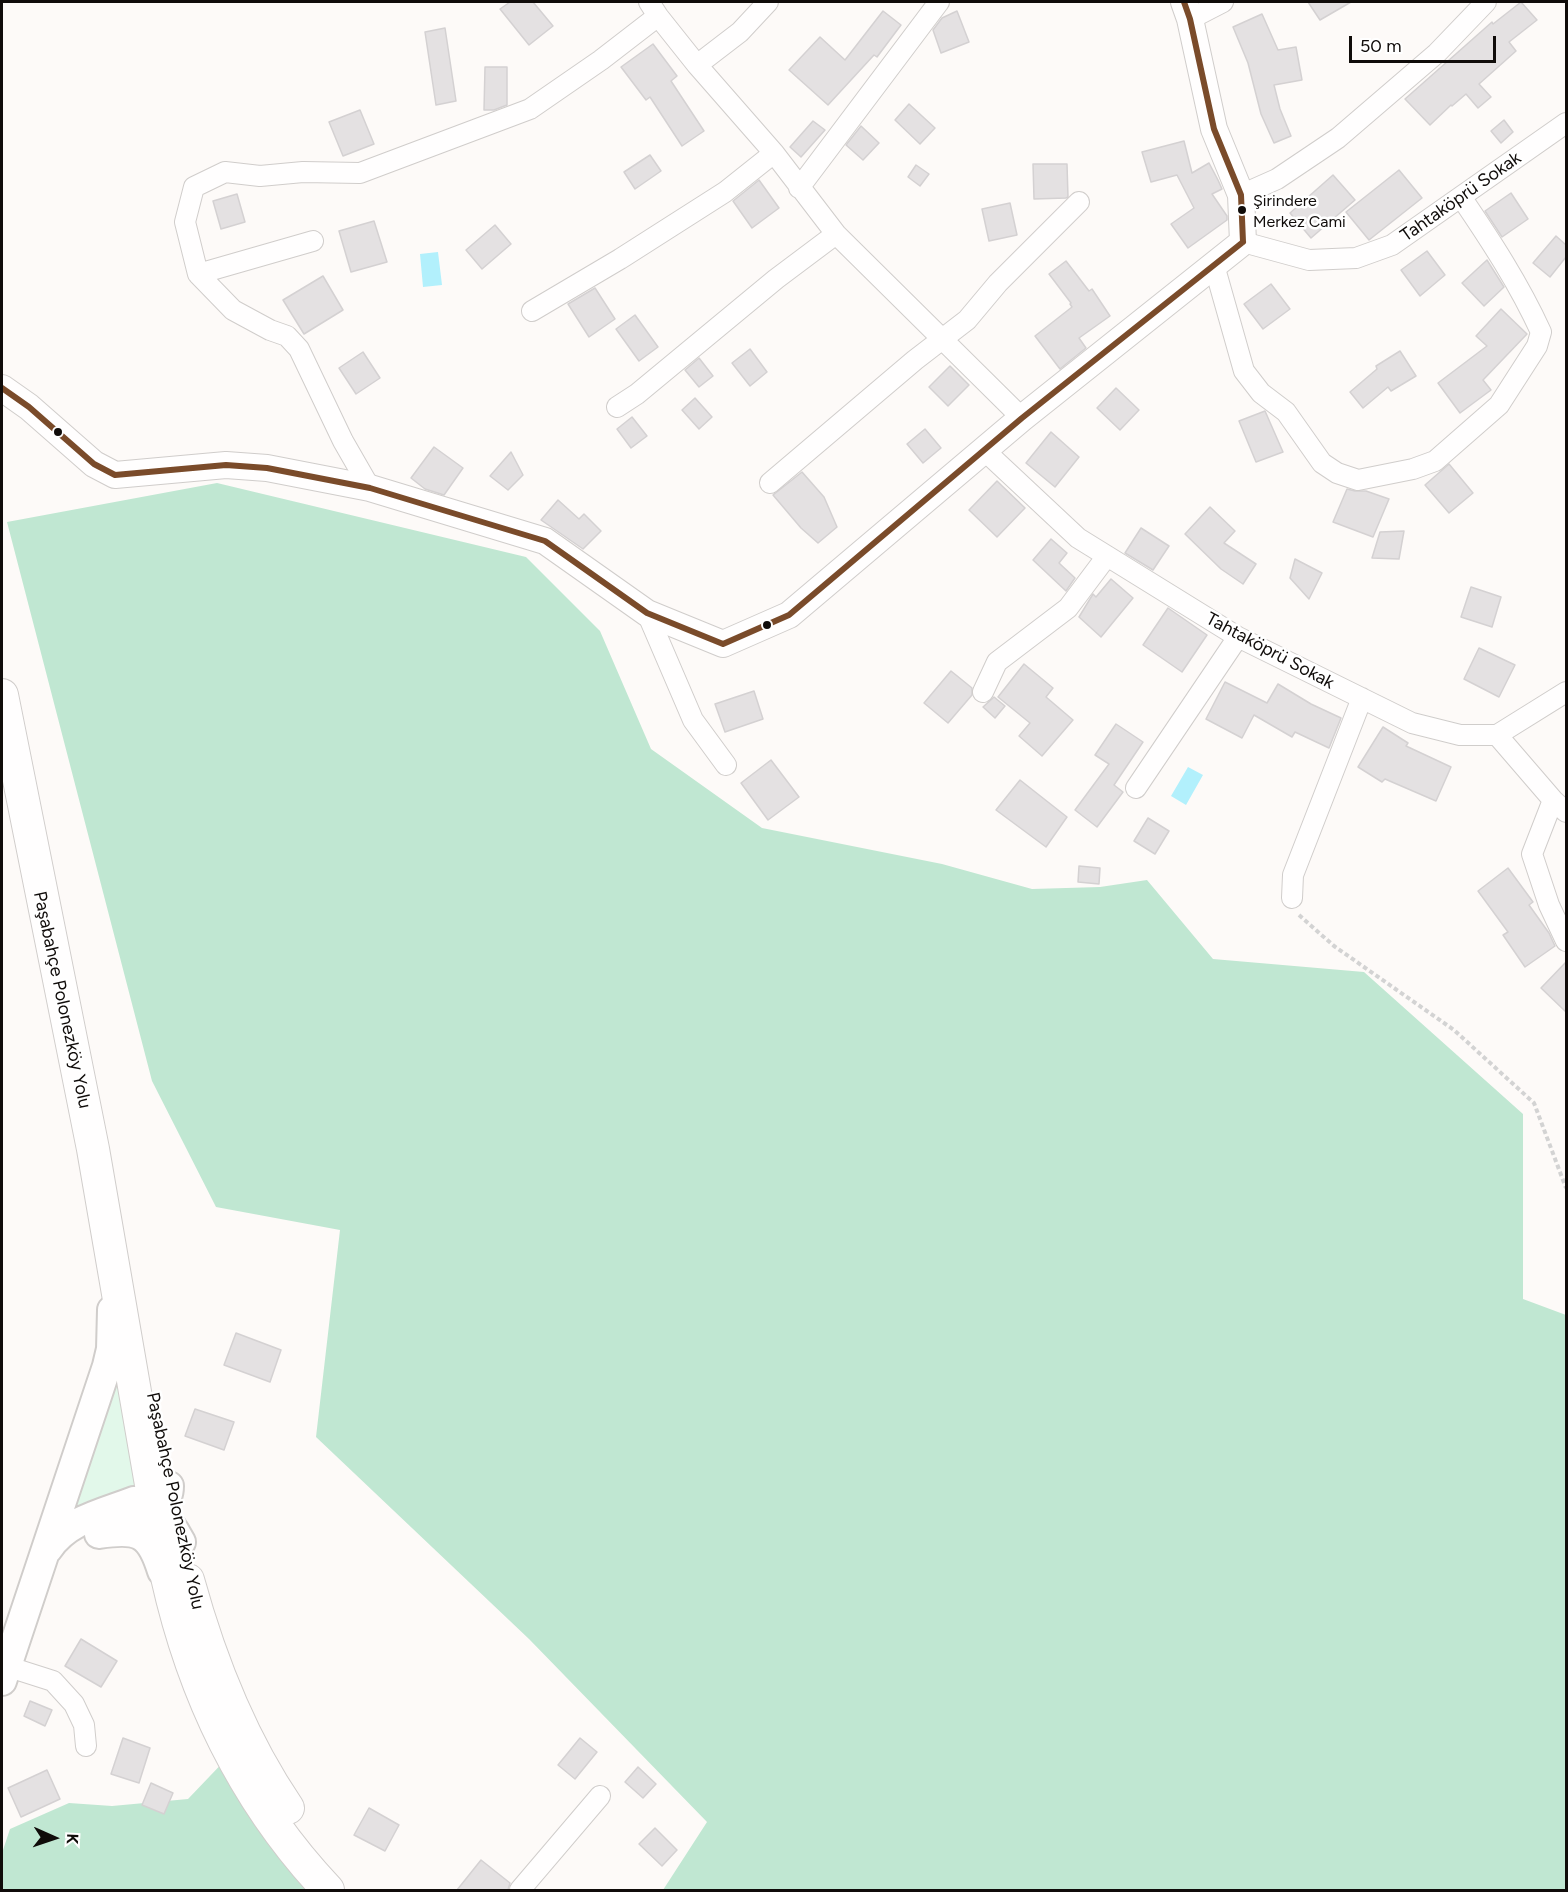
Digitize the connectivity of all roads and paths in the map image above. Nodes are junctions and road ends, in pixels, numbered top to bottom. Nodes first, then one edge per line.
1 (768, 2) edge
2 (939, 2) edge
3 (1223, 2) edge
4 (1486, 2) edge
5 (653, 9) edge
6 (1187, 10) edge
7 (698, 65) junction
8 (1566, 123) edge
9 (774, 153) junction
10 (799, 188) junction
11 (1241, 195) junction
12 (1461, 197) junction
13 (1079, 202) dead end
14 (836, 234) junction
15 (313, 241) dead end
16 (1243, 242) junction
17 (1214, 265) junction
18 (198, 274) junction
19 (532, 311) dead end
20 (942, 339) junction
21 (2, 388) edge
22 (2, 406) edge
23 (617, 407) dead end
24 (1022, 418) junction
25 (48, 422) junction
26 (985, 451) junction
27 (770, 483) dead end
28 (370, 488) junction
29 (1107, 556) junction
30 (648, 613) junction
31 (1238, 637) junction
32 (984, 692) dead end
33 (1566, 692) edge
34 (2, 695) edge
35 (1362, 698) junction
36 (1497, 735) junction
37 (2, 742) edge
38 (726, 765) dead end
39 (1136, 788) dead end
40 (1559, 806) edge
41 (32, 851) junction
42 (1292, 898) joint
43 (1566, 941) edge
44 (93, 1149) junction
45 (1566, 1188) edge
46 (111, 1251) junction
47 (162, 1498) junction
48 (99, 1534) junction
49 (36, 1578) junction
50 (176, 1615) junction
51 (4, 1673) edge
52 (86, 1746) dead end
53 (600, 1796) dead end
54 (328, 1890) edge
55 (351, 1890) edge
56 (520, 1890) edge

1 - 7 street
2 - 10 street
3 - 6 street
4 - 11 street
5 - 7 street
5 - 18 street
6 - 11 street
7 - 9 street
8 - 12 street, Tahtaköprü Sokak
9 - 10 street
9 - 19 street
10 - 14 street
11 - 16 street
12 - 16 street, Tahtaköprü Sokak
12 - 17 street
13 - 20 street
14 - 20 street
14 - 23 street
15 - 18 street
16 - 17 street
17 - 24 street
18 - 28 street
20 - 24 street
20 - 27 street
21 - 25 street
22 - 25 street
24 - 26 street
25 - 28 street
26 - 29 street, Tahtaköprü Sokak
26 - 30 street
28 - 30 street
29 - 31 street, Tahtaköprü Sokak
29 - 32 street
30 - 38 street
31 - 35 street, Tahtaköprü Sokak
31 - 39 street
33 - 36 street
34 - 41 main road, Paşabahçe Polonezköy Yolu
35 - 36 street, Tahtaköprü Sokak
35 - 42 street
36 - 40 street
37 - 41 main road, Paşabahçe Polonezköy Yolu
40 - 43 street
41 - 44 main road, Paşabahçe Polonezköy Yolu
42 - 45 path
44 - 46 main road, Paşabahçe Polonezköy Yolu
44 - 47 main road, Paşabahçe Polonezköy Yolu
46 - 47 main road, Paşabahçe Polonezköy Yolu
46 - 49 main road
47 - 48 main road
47 - 49 main road
47 - 50 main road, Paşabahçe Polonezköy Yolu
47 - 55 main road, Paşabahçe Polonezköy Yolu
48 - 49 main road
48 - 50 main road
49 - 51 main road
50 - 54 main road, Paşabahçe Polonezköy Yolu
51 - 52 street
53 - 56 street

